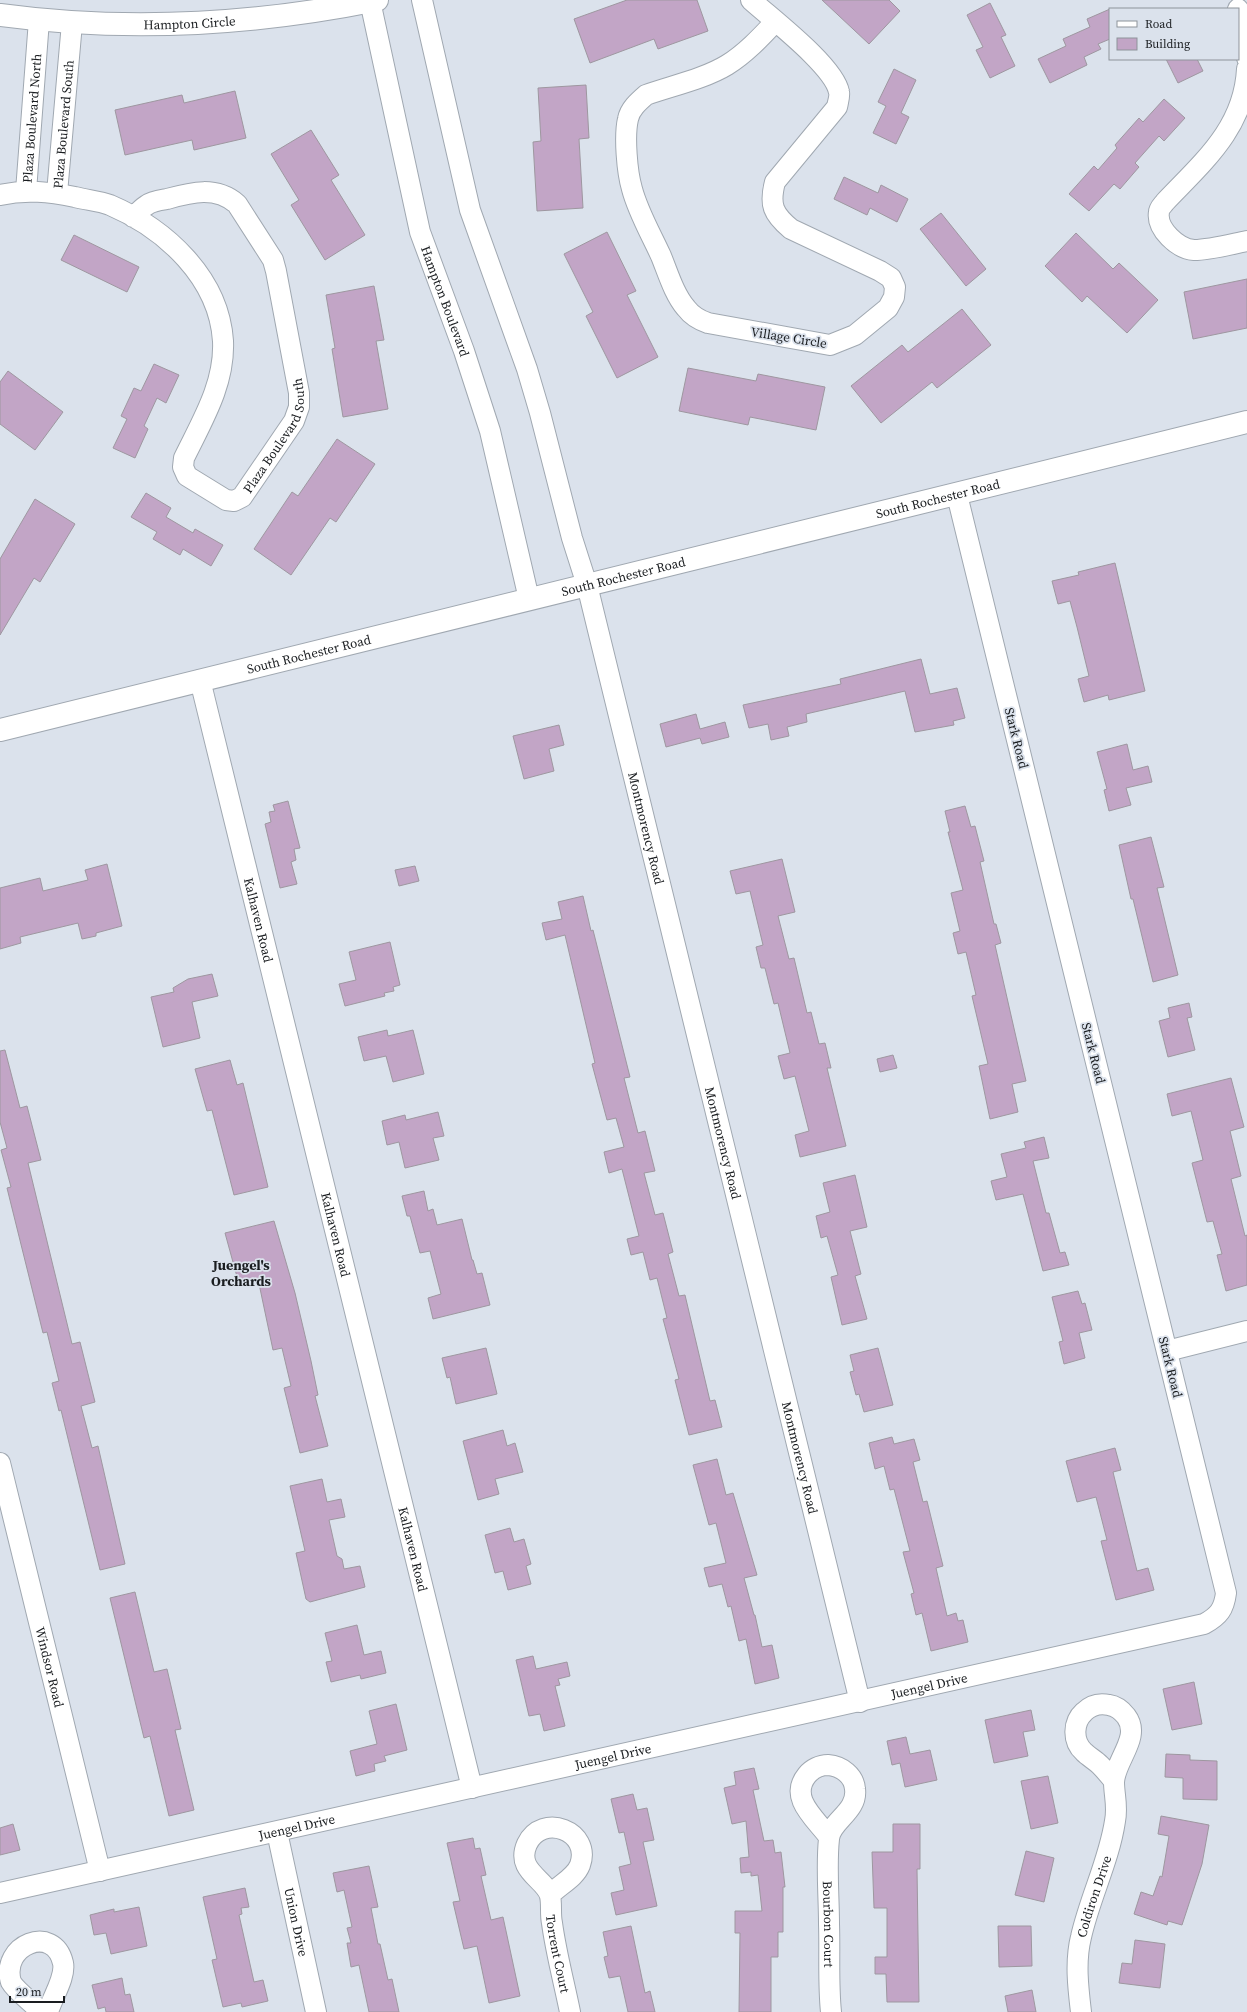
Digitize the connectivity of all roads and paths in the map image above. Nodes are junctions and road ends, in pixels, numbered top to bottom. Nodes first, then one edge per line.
1 (422, 0) edge
2 (751, 0) edge
3 (374, 1) edge
4 (1239, 10) edge
5 (0, 15) edge
6 (39, 20) junction
7 (775, 22) junction
8 (72, 23) junction
9 (1247, 58) edge
10 (1247, 69) edge
11 (26, 191) junction
12 (57, 193) junction
13 (0, 195) edge
14 (133, 218) junction
15 (1247, 241) edge
16 (1247, 422) edge
17 (956, 495) junction
18 (587, 585) junction
19 (529, 599) junction
20 (200, 680) junction
21 (0, 730) edge
22 (1247, 1331) edge
23 (1168, 1351) junction
24 (0, 1462) edge
25 (1222, 1611) joint
26 (860, 1702) junction
27 (1114, 1781) dead end
28 (472, 1788) junction
29 (277, 1832) junction
30 (829, 1837) dead end
31 (100, 1871) junction
32 (0, 1892) edge
33 (550, 1895) dead end
34 (41, 2012) edge
35 (48, 2012) edge
36 (316, 2012) edge
37 (570, 2012) edge
38 (831, 2012) edge
39 (1081, 2012) edge

1 - 18 street
2 - 7 street, Village Circle
3 - 8 main road, Hampton Circle
3 - 19 street, Hampton Boulevard
4 - 9 street
5 - 6 main road, Hampton Circle
6 - 8 main road, Hampton Circle
6 - 11 street, Plaza Boulevard North
7 - 7 street, Village Circle
8 - 12 street, Plaza Boulevard South
10 - 15 street
11 - 12 street
11 - 13 street, Plaza Boulevard North
12 - 14 street, Plaza Boulevard South
14 - 14 street, Plaza Boulevard South
16 - 17 main road, South Rochester Road
17 - 18 main road, South Rochester Road
17 - 23 street, Stark Road
18 - 19 main road, South Rochester Road
18 - 26 street, Montmorency Road
19 - 20 main road, South Rochester Road
20 - 21 main road, South Rochester Road
20 - 28 street, Kalhaven Road
22 - 23 street
23 - 25 street, Stark Road
24 - 31 street, Windsor Road
25 - 26 street, Juengel Drive
26 - 28 street, Juengel Drive
27 - 39 street, Coldiron Drive
28 - 29 street, Juengel Drive
29 - 31 street, Juengel Drive
29 - 36 street, Union Drive
30 - 38 street, Bourbon Court
31 - 32 street, Juengel Drive
33 - 37 street, Torrent Court
34 - 35 street

